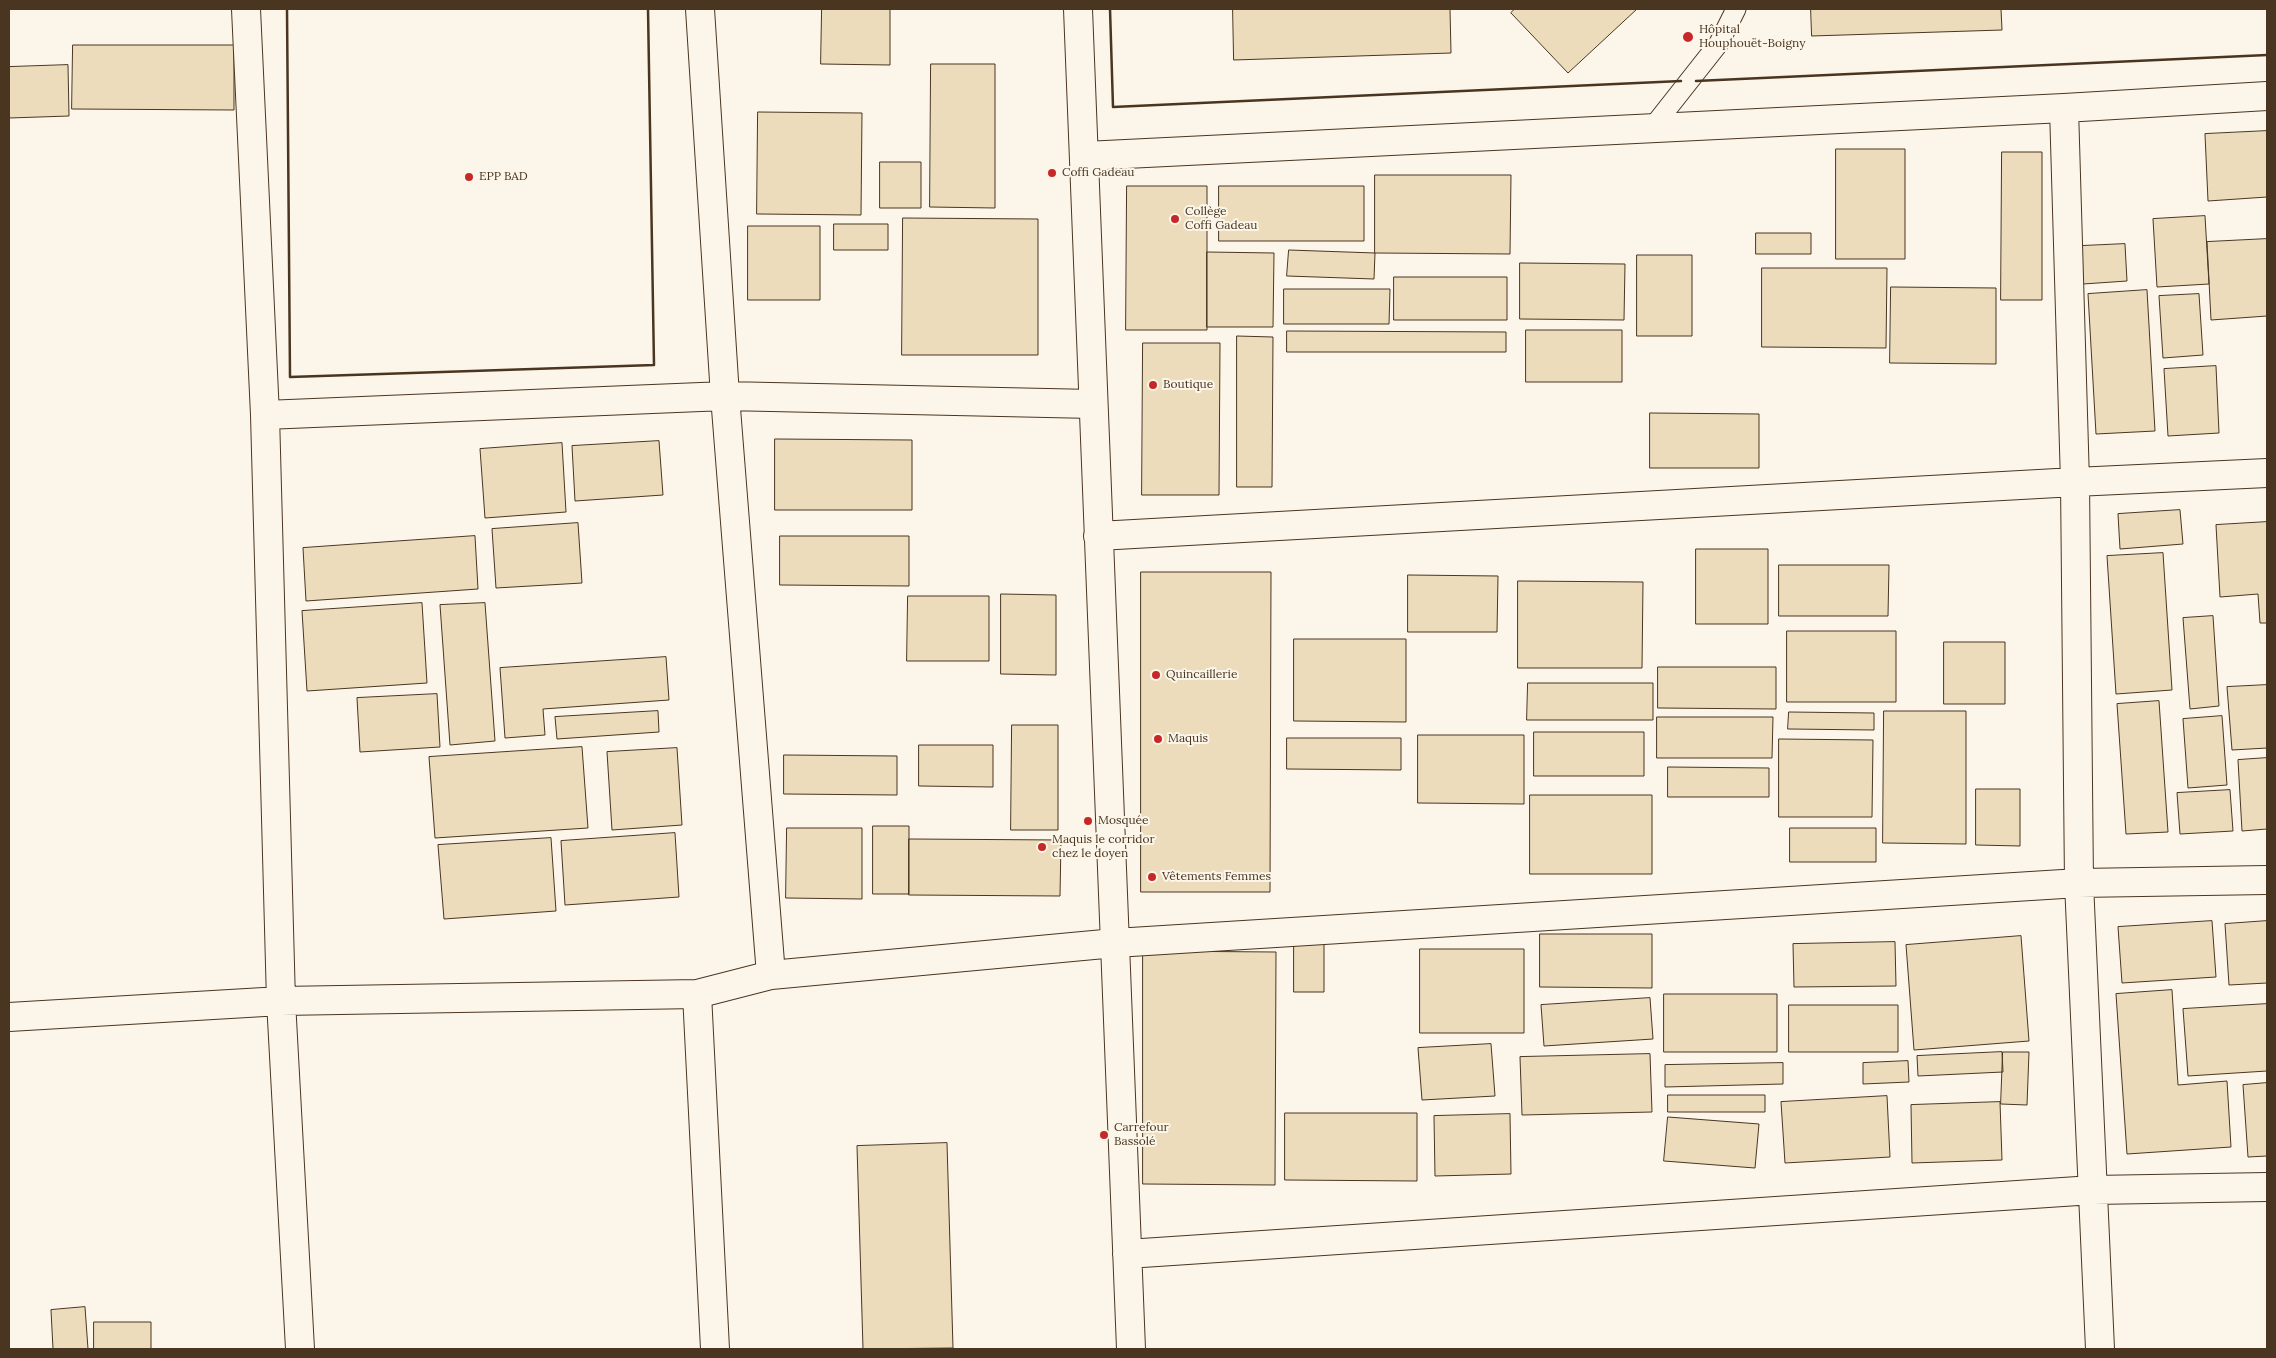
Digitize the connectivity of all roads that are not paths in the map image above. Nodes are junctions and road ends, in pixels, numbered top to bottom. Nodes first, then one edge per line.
1 (246, 9) edge
2 (700, 9) edge
3 (1078, 9) edge
4 (1736, 9) edge
5 (2267, 96) edge
6 (2064, 108) junction
7 (1652, 128) junction
8 (1085, 156) junction
9 (725, 396) junction
10 (1093, 404) junction
11 (265, 415) junction
12 (2267, 473) edge
13 (2075, 482) junction
14 (1098, 536) junction
15 (2267, 880) edge
16 (2079, 883) junction
17 (1115, 943) junction
18 (771, 974) junction
19 (697, 994) junction
20 (281, 1001) junction
21 (9, 1017) edge
22 (2267, 1187) edge
23 (2093, 1190) junction
24 (1127, 1254) junction
25 (300, 1349) edge
26 (715, 1349) edge
27 (1131, 1349) edge
28 (2100, 1349) edge

1 - 11 street
2 - 9 street
3 - 8 street
4 - 7 lane
5 - 6 street
6 - 7 street
6 - 13 street
7 - 8 street
8 - 10 street
9 - 10 street
9 - 11 street
9 - 18 street
10 - 14 street
11 - 20 street
12 - 13 street
13 - 14 street
13 - 16 street
14 - 17 street
15 - 16 street
16 - 17 street
16 - 23 street
17 - 18 street
17 - 24 street
18 - 19 street
19 - 20 street
19 - 26 street
20 - 21 street
20 - 25 street
22 - 23 street
23 - 24 street
23 - 28 street
24 - 27 street

